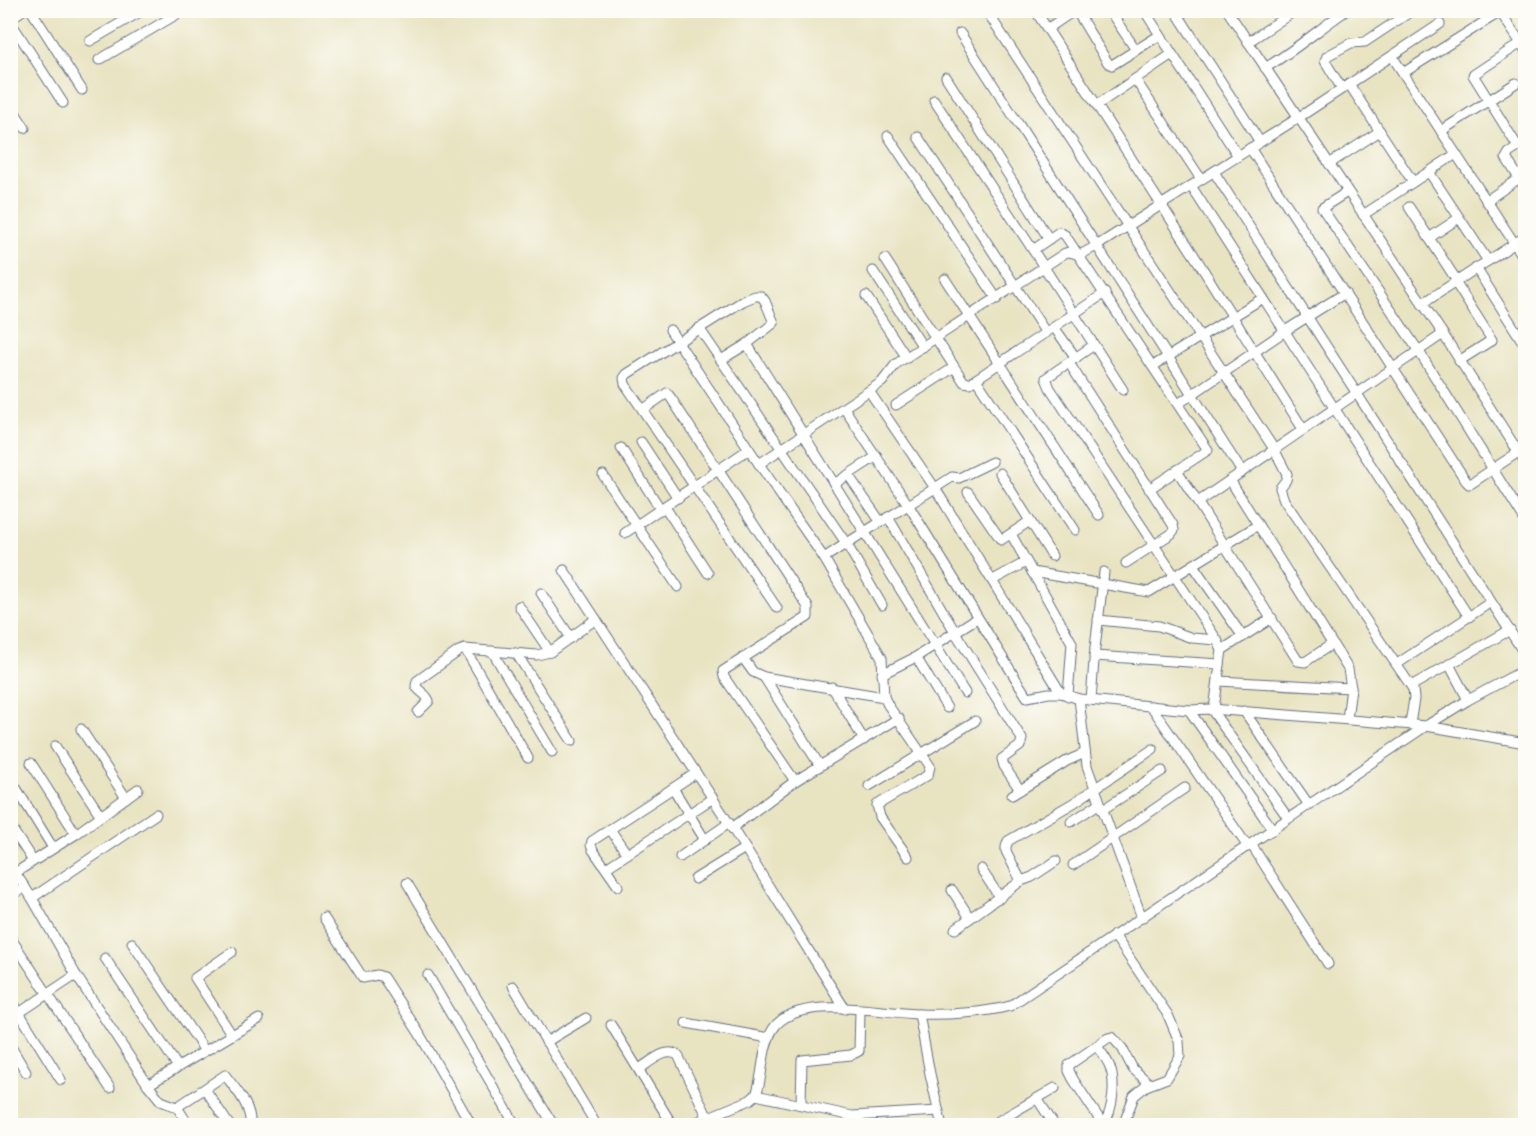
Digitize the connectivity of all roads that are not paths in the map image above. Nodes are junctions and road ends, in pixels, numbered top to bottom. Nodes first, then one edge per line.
1 (22, 10) edge
2 (31, 10) edge
3 (143, 10) edge
4 (184, 10) edge
5 (986, 10) edge
6 (1035, 10) edge
7 (1076, 10) edge
8 (1109, 10) edge
9 (1144, 10) edge
10 (1175, 10) edge
11 (1242, 10) edge
12 (1296, 10) edge
13 (1347, 10) edge
14 (1413, 10) edge
15 (1499, 11) edge
16 (1229, 14) edge
17 (10, 20) edge
18 (1440, 24) dead end
19 (1047, 29) junction
20 (960, 33) dead end
21 (1160, 35) junction
22 (90, 41) dead end
23 (1248, 42) junction
24 (1523, 47) edge
25 (1136, 50) junction
26 (1172, 54) junction
27 (1392, 56) junction
28 (99, 60) dead end
29 (1265, 68) junction
30 (1403, 73) junction
31 (946, 77) dead end
32 (1135, 79) junction
33 (1516, 83) dead end
34 (1345, 87) junction
35 (82, 90) dead end
36 (934, 100) dead end
37 (1489, 100) junction
38 (63, 103) dead end
39 (10, 105) edge
40 (1096, 105) junction
41 (1298, 118) junction
42 (25, 128) dead end
43 (1380, 131) junction
44 (1441, 131) junction
45 (888, 136) dead end
46 (918, 137) dead end
47 (1260, 142) junction
48 (1522, 144) edge
49 (1250, 148) junction
50 (1456, 154) junction
51 (1238, 156) junction
52 (1329, 164) junction
53 (1214, 172) junction
54 (1429, 172) junction
55 (1201, 179) junction
56 (1518, 179) junction
57 (1413, 182) junction
58 (1191, 186) junction
59 (1526, 189) edge
60 (1347, 192) junction
61 (1486, 201) junction
62 (1162, 204) junction
63 (1409, 207) dead end
64 (1363, 215) junction
65 (1459, 218) junction
66 (1128, 225) junction
67 (1526, 236) edge
68 (1429, 238) junction
69 (1049, 239) junction
70 (1514, 244) junction
71 (1098, 245) junction
72 (1033, 250) junction
73 (1080, 255) junction
74 (885, 260) dead end
75 (1488, 261) junction
76 (1526, 261) edge
77 (1045, 267) junction
78 (1476, 268) junction
79 (873, 271) dead end
80 (945, 279) dead end
81 (1456, 282) junction
82 (1016, 286) junction
83 (1105, 293) junction
84 (1345, 293) junction
85 (866, 296) dead end
86 (1263, 297) junction
87 (997, 299) junction
88 (1422, 304) junction
89 (1073, 314) junction
90 (970, 316) junction
91 (1233, 316) junction
92 (1308, 316) junction
93 (699, 328) junction
94 (670, 330) dead end
95 (1050, 330) junction
96 (1285, 331) junction
97 (1443, 334) junction
98 (1200, 336) junction
99 (935, 338) junction
100 (678, 341) junction
101 (747, 344) junction
102 (1094, 345) junction
103 (923, 347) junction
104 (1526, 347) edge
105 (1418, 350) junction
106 (1255, 351) junction
107 (1169, 356) junction
108 (907, 358) junction
109 (721, 360) junction
110 (1072, 361) junction
111 (1459, 361) junction
112 (1000, 363) junction
113 (1153, 366) junction
114 (1394, 367) junction
115 (953, 368) junction
116 (1223, 372) junction
117 (976, 379) junction
118 (1123, 390) dead end
119 (869, 391) junction
120 (1358, 392) junction
121 (1193, 393) junction
122 (1178, 404) junction
123 (896, 405) dead end
124 (844, 408) junction
125 (1335, 408) junction
126 (644, 409) junction
127 (1303, 429) junction
128 (804, 435) junction
129 (641, 442) dead end
130 (621, 448) dead end
131 (749, 449) junction
132 (1274, 449) junction
133 (1522, 449) edge
134 (781, 450) junction
135 (877, 456) junction
136 (992, 462) dead end
137 (759, 464) junction
138 (1526, 464) edge
139 (1492, 468) junction
140 (718, 470) junction
141 (1177, 470) junction
142 (1000, 472) dead end
143 (1242, 472) junction
144 (603, 475) dead end
145 (849, 476) junction
146 (1230, 480) junction
147 (834, 484) junction
148 (695, 486) junction
149 (935, 488) junction
150 (1149, 489) junction
151 (968, 492) dead end
152 (678, 498) junction
153 (1198, 502) junction
154 (909, 506) junction
155 (663, 508) junction
156 (1099, 515) dead end
157 (884, 519) junction
158 (1030, 521) junction
159 (1526, 522) edge
160 (638, 525) junction
161 (1258, 525) junction
162 (1075, 530) dead end
163 (864, 531) junction
164 (626, 533) dead end
165 (1011, 534) junction
166 (846, 543) junction
167 (1225, 544) junction
168 (1153, 545) junction
169 (1052, 556) dead end
170 (824, 558) junction
171 (1026, 562) junction
172 (1126, 563) dead end
173 (1193, 565) junction
174 (564, 570) dead end
175 (1104, 572) dead end
176 (708, 573) dead end
177 (1032, 573) junction
178 (1175, 577) junction
179 (993, 580) junction
180 (1102, 585) junction
181 (678, 587) dead end
182 (541, 593) dead end
183 (1491, 602) junction
184 (882, 605) dead end
185 (519, 606) dead end
186 (777, 609) dead end
187 (1469, 617) junction
188 (977, 618) junction
189 (1272, 618) junction
190 (596, 619) junction
191 (1098, 620) junction
192 (1510, 630) junction
193 (955, 632) junction
194 (1243, 637) junction
195 (571, 638) junction
196 (1217, 640) junction
197 (1332, 644) junction
198 (935, 645) junction
199 (465, 650) junction
200 (1222, 650) junction
201 (492, 651) junction
202 (550, 652) junction
203 (516, 653) junction
204 (1094, 656) junction
205 (1526, 656) edge
206 (916, 657) junction
207 (742, 658) junction
208 (1220, 664) junction
209 (1397, 664) junction
210 (1449, 664) junction
211 (1526, 669) edge
212 (882, 674) junction
213 (764, 677) junction
214 (1218, 681) junction
215 (1411, 686) junction
216 (832, 687) junction
217 (1351, 688) junction
218 (965, 693) dead end
219 (1064, 695) junction
220 (884, 697) junction
221 (1079, 699) junction
222 (1091, 700) junction
223 (1468, 700) junction
224 (1151, 706) junction
225 (947, 708) dead end
226 (1212, 709) junction
227 (1190, 710) junction
228 (1244, 711) junction
229 (418, 712) dead end
230 (898, 718) junction
231 (1347, 719) junction
232 (975, 721) dead end
233 (1410, 724) junction
234 (1426, 726) junction
235 (81, 729) dead end
236 (864, 740) junction
237 (572, 741) dead end
238 (1526, 743) edge
239 (55, 746) dead end
240 (1153, 749) dead end
241 (552, 752) dead end
242 (921, 753) junction
243 (1085, 753) junction
244 (528, 758) dead end
245 (31, 763) dead end
246 (820, 766) junction
247 (1162, 771) dead end
248 (696, 773) junction
249 (10, 778) edge
250 (795, 781) junction
251 (869, 786) dead end
252 (673, 788) junction
253 (1094, 788) junction
254 (138, 789) dead end
255 (1185, 789) dead end
256 (126, 798) junction
257 (713, 798) junction
258 (1309, 805) junction
259 (1101, 807) junction
260 (156, 814) dead end
261 (689, 814) junction
262 (101, 816) junction
263 (1288, 818) junction
264 (1071, 822) dead end
265 (10, 826) edge
266 (730, 826) junction
267 (610, 829) junction
268 (1273, 830) junction
269 (76, 834) junction
270 (1113, 836) junction
271 (705, 840) junction
272 (1250, 845) junction
273 (53, 848) junction
274 (745, 848) junction
275 (627, 854) junction
276 (680, 857) dead end
277 (908, 857) dead end
278 (33, 861) junction
279 (1056, 861) dead end
280 (1073, 865) dead end
281 (606, 868) junction
282 (13, 869) edge
283 (981, 869) dead end
284 (694, 879) dead end
285 (1021, 881) junction
286 (407, 883) dead end
287 (618, 886) dead end
288 (25, 887) junction
289 (952, 890) dead end
290 (10, 897) edge
291 (1000, 897) junction
292 (32, 898) junction
293 (324, 918) dead end
294 (970, 918) junction
295 (1142, 918) junction
296 (955, 928) dead end
297 (1114, 935) junction
298 (10, 937) edge
299 (132, 943) dead end
300 (231, 952) dead end
301 (105, 958) dead end
302 (1328, 964) dead end
303 (76, 975) junction
304 (428, 975) dead end
305 (513, 986) dead end
306 (49, 994) junction
307 (10, 998) edge
308 (845, 1009) junction
309 (860, 1010) junction
310 (20, 1013) junction
311 (919, 1014) junction
312 (586, 1018) dead end
313 (10, 1019) edge
314 (259, 1019) dead end
315 (686, 1023) dead end
316 (611, 1025) dead end
317 (232, 1035) junction
318 (769, 1038) junction
319 (546, 1042) junction
320 (10, 1045) edge
321 (1097, 1046) junction
322 (205, 1051) junction
323 (178, 1067) junction
324 (639, 1069) junction
325 (26, 1072) dead end
326 (61, 1080) dead end
327 (1150, 1084) junction
328 (148, 1085) junction
329 (110, 1088) dead end
330 (1055, 1088) dead end
331 (205, 1089) junction
332 (756, 1095) junction
333 (1038, 1100) junction
334 (801, 1104) junction
335 (177, 1107) junction
336 (939, 1111) junction
337 (708, 1119) junction
338 (189, 1125) edge
339 (230, 1125) edge
340 (250, 1125) edge
341 (472, 1125) edge
342 (516, 1125) edge
343 (554, 1125) edge
344 (597, 1125) edge
345 (673, 1125) edge
346 (687, 1125) edge
347 (942, 1125) edge
348 (990, 1125) edge
349 (1055, 1125) edge
350 (1104, 1125) edge
351 (1123, 1125) edge

1 - 17 street
2 - 35 street
3 - 22 street
4 - 28 street
5 - 66 street
6 - 19 street
7 - 19 street
7 - 25 street
8 - 25 street
9 - 21 street
10 - 47 street
11 - 16 street
12 - 23 street
13 - 29 street
14 - 34 street
15 - 24 street
15 - 30 street
16 - 23 street
17 - 38 street
18 - 27 street
19 - 40 street
20 - 71 street
21 - 25 street
21 - 26 street
23 - 29 street
24 - 37 street
26 - 32 street
26 - 51 street
27 - 30 street
27 - 34 street
29 - 41 street
30 - 44 street
31 - 69 street
32 - 40 street
32 - 55 street
33 - 37 street
34 - 41 street
34 - 43 street
36 - 72 street
37 - 44 street
37 - 48 street
39 - 42 street
40 - 62 street
41 - 47 street
41 - 52 street
43 - 52 street
43 - 57 street
44 - 50 street
45 - 87 street
46 - 82 street
47 - 49 street
48 - 56 street
49 - 51 street
49 - 84 street
50 - 54 street
50 - 61 street
51 - 53 street
52 - 60 street
53 - 55 street
53 - 92 street
54 - 57 street
54 - 65 street
55 - 58 street
56 - 59 street
56 - 61 street
57 - 64 street
58 - 62 street
58 - 86 street
60 - 64 street
60 - 105 street
61 - 70 street
62 - 66 street
62 - 91 street
63 - 68 street
64 - 88 street
65 - 68 street
65 - 75 street
66 - 71 street
66 - 98 street
67 - 70 street
68 - 81 street
69 - 72 street
69 - 73 street
70 - 75 street
70 - 76 street
71 - 73 street
71 - 107 street
72 - 77 street
73 - 77 street
73 - 83 street
74 - 99 street
75 - 78 street
77 - 82 street
77 - 89 street
78 - 81 street
78 - 104 street
79 - 103 street
80 - 90 street
81 - 88 street
81 - 111 street
82 - 87 street
82 - 95 street
83 - 89 street
83 - 113 street
84 - 92 street
84 - 114 street
85 - 108 street
86 - 91 street
86 - 96 street
87 - 90 street
88 - 97 street
89 - 95 street
89 - 102 street
90 - 99 street
90 - 112 street
91 - 98 street
91 - 106 street
92 - 96 street
92 - 120 street
93 - 100 street
93 - 101 street
93 - 109 street
94 - 100 street
95 - 110 street
95 - 112 street
96 - 106 street
96 - 125 street
97 - 105 street
97 - 111 street
98 - 107 street
98 - 116 street
99 - 103 street
99 - 115 street
100 - 126 street
100 - 131 street
101 - 109 street
101 - 128 street
102 - 110 street
102 - 118 street
103 - 108 street
105 - 114 street
105 - 139 street
106 - 116 street
106 - 127 street
107 - 113 street
107 - 121 street
108 - 119 street
109 - 134 street
110 - 150 street
110 - 168 street
111 - 133 street
112 - 117 street
112 - 156 street
113 - 122 street
114 - 120 street
114 - 139 street
115 - 117 street
115 - 123 street
116 - 121 street
116 - 132 street
117 - 162 street
119 - 124 street
119 - 149 street
120 - 125 street
120 - 183 street
121 - 122 street
121 - 143 street
122 - 141 street
124 - 128 street
124 - 135 street
125 - 127 street
125 - 187 street
126 - 140 street
126 - 148 street
127 - 132 street
128 - 134 street
128 - 147 street
129 - 152 street
130 - 155 street
131 - 137 street
131 - 140 street
132 - 143 street
132 - 209 street
133 - 138 street
133 - 139 street
134 - 137 street
134 - 166 street
135 - 145 street
135 - 154 street
136 - 149 street
137 - 170 street
139 - 159 street
140 - 148 street
140 - 207 street
141 - 150 street
141 - 153 street
142 - 158 street
143 - 146 street
144 - 160 street
145 - 147 street
145 - 157 street
146 - 153 street
146 - 161 street
147 - 163 street
148 - 152 street
148 - 186 street
149 - 154 street
149 - 179 street
150 - 168 street
151 - 165 street
152 - 155 street
153 - 167 street
154 - 157 street
154 - 188 street
155 - 160 street
155 - 176 street
157 - 163 street
157 - 193 street
158 - 165 street
158 - 169 street
160 - 164 street
160 - 181 street
161 - 167 street
161 - 197 street
163 - 166 street
163 - 198 street
165 - 171 street
166 - 170 street
166 - 184 street
167 - 173 street
167 - 189 street
168 - 172 street
168 - 178 street
170 - 212 street
171 - 177 street
171 - 179 street
173 - 178 street
173 - 194 street
174 - 190 street
175 - 180 street
177 - 180 street
177 - 219 street
178 - 180 street
178 - 196 street
179 - 219 street
180 - 191 street
182 - 195 street
183 - 187 street
183 - 192 street
185 - 202 street
187 - 209 street
188 - 193 street
188 - 219 street
189 - 194 street
189 - 197 street
190 - 195 street
190 - 248 street
191 - 196 street
191 - 204 street
192 - 205 street
192 - 210 street
193 - 198 street
193 - 243 street
194 - 200 street
195 - 202 street
196 - 200 street
197 - 217 street
198 - 206 street
198 - 218 street
199 - 201 street
199 - 229 street
199 - 244 street
200 - 208 street
201 - 203 street
201 - 241 street
202 - 203 street
203 - 237 street
204 - 208 street
204 - 222 street
206 - 212 street
206 - 225 street
207 - 213 street
207 - 250 street
208 - 214 street
209 - 215 street
210 - 215 street
210 - 223 street
211 - 223 street
212 - 220 street
213 - 216 street
213 - 246 street
214 - 217 street
214 - 226 street
215 - 233 street
216 - 220 street
216 - 236 street
217 - 231 street
219 - 221 street
220 - 230 street
221 - 222 street
221 - 243 street
222 - 224 street
223 - 234 street
224 - 227 street
224 - 272 street
226 - 227 street
226 - 228 street
226 - 263 street
227 - 268 street
228 - 231 street
228 - 258 street
230 - 236 street
230 - 242 street
231 - 233 street
232 - 242 street
233 - 234 street
234 - 238 street
234 - 258 street
235 - 256 street
236 - 246 street
239 - 262 street
240 - 253 street
242 - 251 street
242 - 277 street
243 - 253 street
245 - 269 street
246 - 250 street
247 - 259 street
248 - 252 street
248 - 257 street
249 - 273 street
250 - 266 street
252 - 261 street
252 - 267 street
253 - 259 street
253 - 285 street
254 - 256 street
255 - 270 street
256 - 262 street
257 - 261 street
257 - 266 street
258 - 263 street
259 - 264 street
259 - 270 street
260 - 292 street
261 - 271 street
261 - 275 street
262 - 269 street
263 - 268 street
265 - 278 street
266 - 271 street
266 - 274 street
267 - 275 street
267 - 281 street
268 - 272 street
269 - 273 street
270 - 280 street
270 - 295 street
271 - 276 street
272 - 295 street
272 - 302 street
273 - 278 street
274 - 284 street
274 - 308 street
275 - 281 street
278 - 282 street
279 - 285 street
281 - 287 street
282 - 288 street
283 - 291 street
285 - 291 street
286 - 343 street
288 - 290 street
288 - 292 street
289 - 294 street
291 - 294 street
292 - 303 street
293 - 341 street
294 - 296 street
295 - 297 street
297 - 311 street
297 - 327 street
298 - 306 street
299 - 322 street
300 - 317 street
301 - 323 street
303 - 306 street
303 - 328 street
304 - 342 street
305 - 319 street
306 - 310 street
306 - 329 street
307 - 310 street
308 - 309 street
308 - 318 street
309 - 311 street
309 - 334 street
310 - 313 street
310 - 326 street
311 - 336 street
312 - 319 street
314 - 317 street
315 - 318 street
316 - 324 street
317 - 322 street
318 - 332 street
319 - 344 street
320 - 325 street
321 - 327 street
321 - 350 street
321 - 350 street
322 - 323 street
323 - 328 street
324 - 337 street
324 - 345 street
327 - 351 street
328 - 335 street
330 - 333 street
331 - 335 street
331 - 339 street
331 - 340 street
332 - 334 street
332 - 337 street
333 - 348 street
333 - 349 street
334 - 336 street
335 - 338 street
336 - 347 street
337 - 346 street

